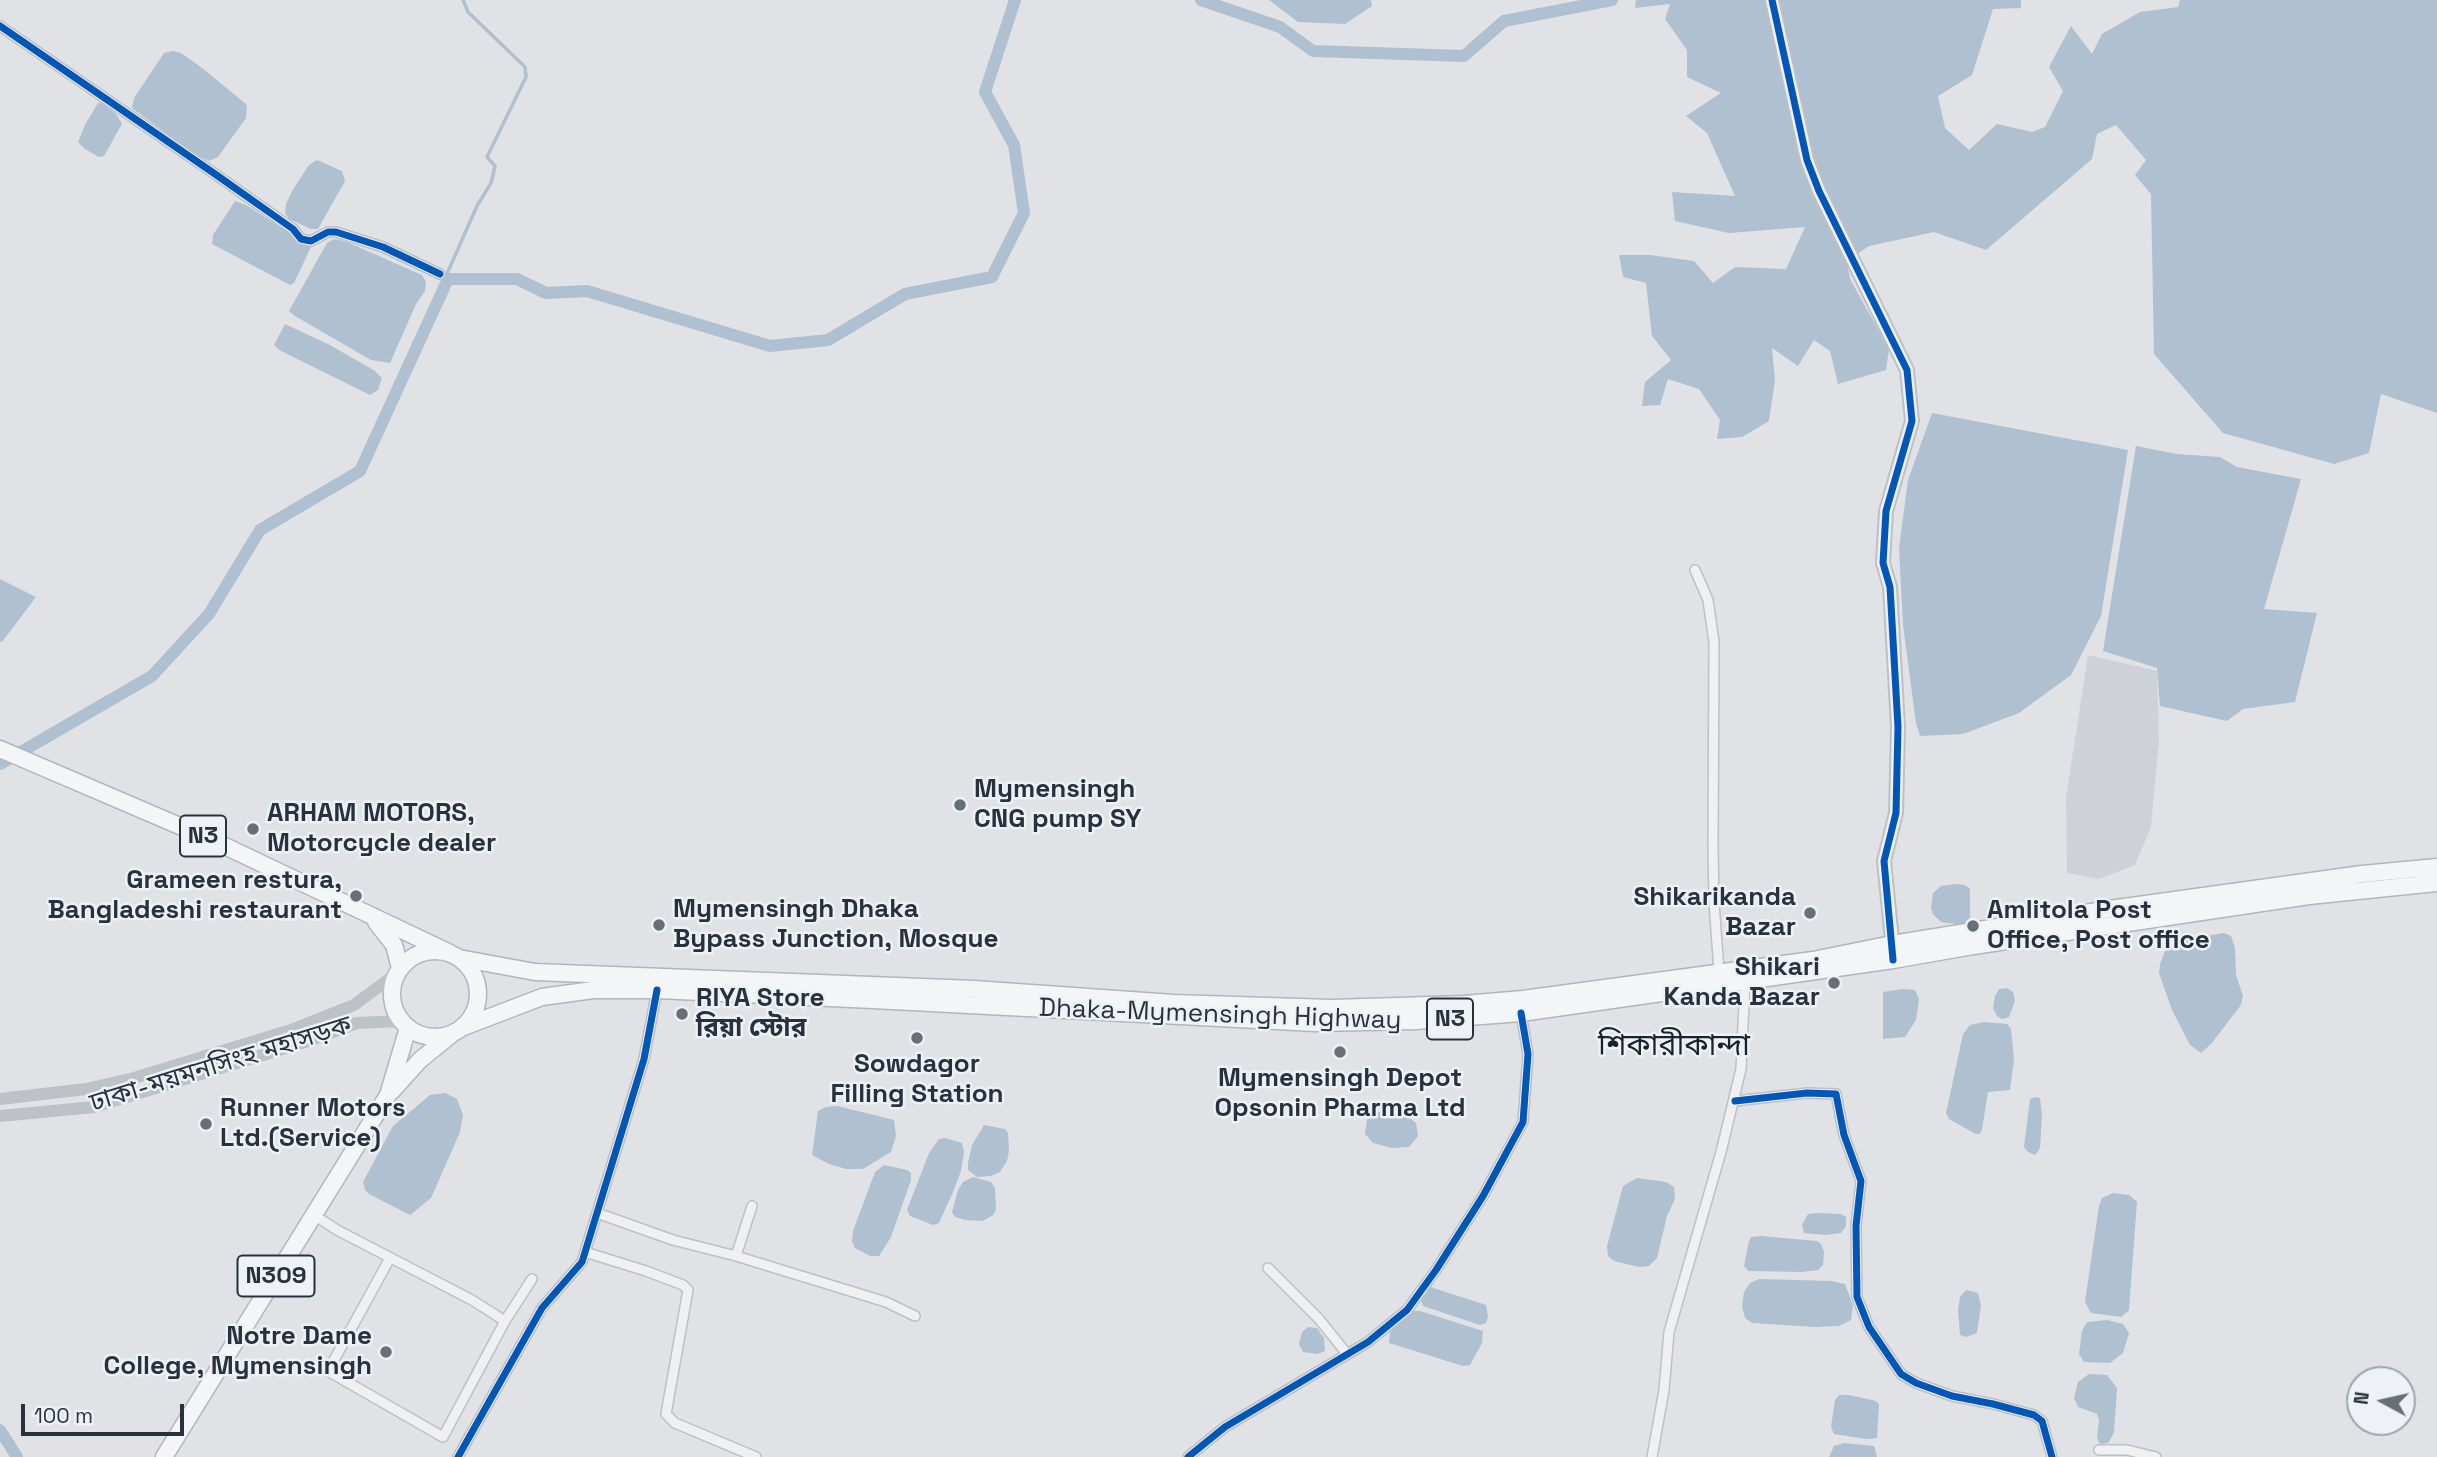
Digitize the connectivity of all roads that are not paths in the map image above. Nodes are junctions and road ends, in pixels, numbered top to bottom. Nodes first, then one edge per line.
1 (1772, 0) edge
2 (0, 26) edge
3 (440, 274) dead end
4 (1695, 570) dead end
5 (0, 749) edge
6 (2437, 867) edge
7 (2437, 883) edge
8 (363, 911) junction
9 (1893, 952) junction
10 (455, 956) junction
11 (398, 971) junction
12 (1719, 971) junction
13 (1745, 981) junction
14 (657, 990) junction
15 (1521, 1013) junction
16 (404, 1024) junction
17 (457, 1030) junction
18 (388, 1095) junction
19 (0, 1099) edge
20 (1735, 1101) junction
21 (0, 1116) edge
22 (752, 1206) dead end
23 (597, 1213) junction
24 (314, 1214) junction
25 (585, 1252) junction
26 (736, 1256) junction
27 (390, 1258) junction
28 (1268, 1268) dead end
29 (532, 1279) dead end
30 (915, 1316) dead end
31 (505, 1321) junction
32 (1347, 1354) junction
33 (2099, 1450) dead end
34 (164, 1457) edge
35 (458, 1457) edge
36 (756, 1457) edge
37 (1188, 1457) edge
38 (1652, 1457) edge
39 (2052, 1457) edge
40 (2156, 1457) edge

1 - 9 street
2 - 3 street
4 - 12 street
5 - 8 highway, N3
6 - 9 highway, Dhaka-Mymensingh Highway / N3
7 - 9 highway, Dhaka-Mymensingh Highway / N3
8 - 10 highway, N3
8 - 11 highway, N3
9 - 12 highway, Dhaka-Mymensingh Highway / N3
9 - 13 highway, Dhaka-Mymensingh Highway / N3
10 - 11 highway, N3
10 - 12 highway, Dhaka-Mymensingh Highway / N3
10 - 17 highway
11 - 16 highway, N3
11 - 19 main road, ঢাকা-ময়মনসিংহ মহাসড়ক
13 - 15 highway, Dhaka-Mymensingh Highway / N3
13 - 20 street
14 - 15 highway, Dhaka-Mymensingh Highway / N3
14 - 17 highway, Dhaka-Mymensingh Highway / N3
14 - 23 street
15 - 32 street
16 - 17 highway, N3
16 - 18 highway, N309
16 - 21 main road, ঢাকা-ময়মনসিংহ মহাসড়ক
17 - 18 highway, N309
18 - 24 highway, N309
20 - 38 street
20 - 39 street
22 - 26 street
23 - 25 street
23 - 26 street
24 - 27 street
24 - 34 highway, N309
25 - 35 street
25 - 36 street
26 - 30 street
27 - 31 street
27 - 31 street
28 - 32 street
29 - 31 street
32 - 37 street
33 - 40 street

